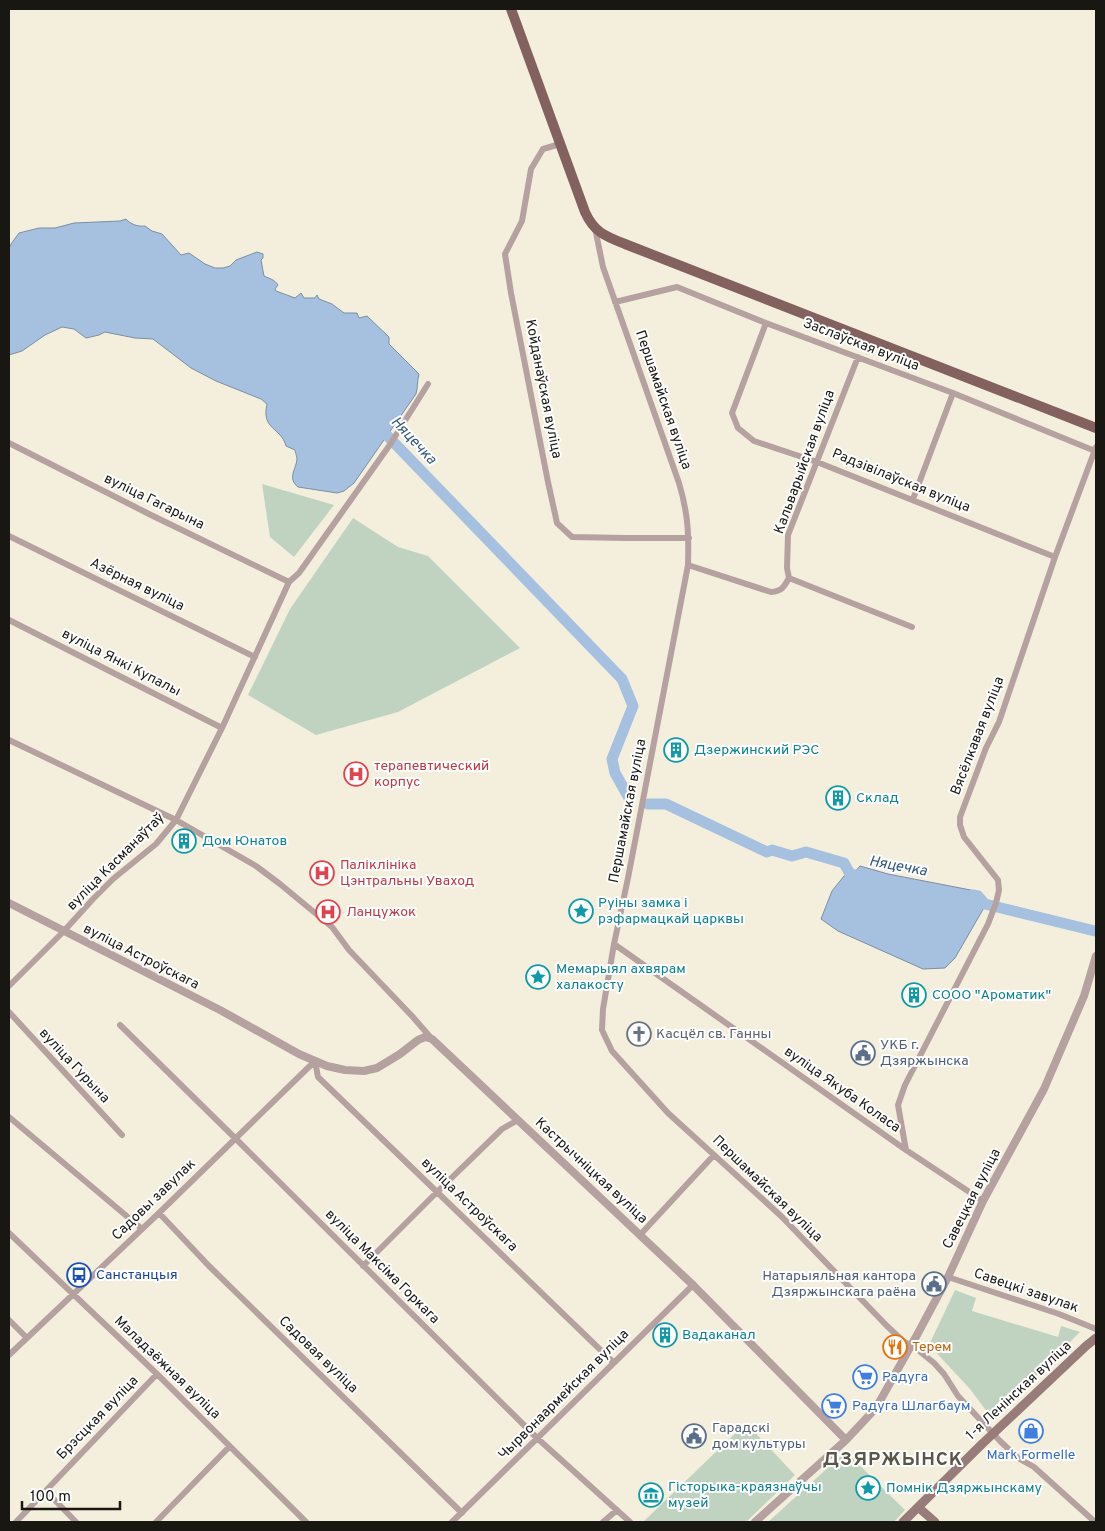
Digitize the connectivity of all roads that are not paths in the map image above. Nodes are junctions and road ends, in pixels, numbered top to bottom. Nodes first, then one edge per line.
1 (511, 9) edge
2 (560, 144) junction
3 (595, 228) junction
4 (615, 302) junction
5 (766, 323) junction
6 (858, 357) junction
7 (428, 384) dead end
8 (952, 393) junction
9 (1096, 428) edge
10 (9, 443) edge
11 (1096, 449) edge
12 (817, 462) junction
13 (913, 499) junction
14 (9, 536) edge
15 (689, 538) junction
16 (1055, 557) junction
17 (688, 565) junction
18 (789, 578) junction
19 (289, 582) junction
20 (9, 620) edge
21 (912, 627) dead end
22 (254, 657) junction
23 (222, 728) junction
24 (9, 740) edge
25 (176, 820) junction
26 (9, 903) edge
27 (63, 932) junction
28 (614, 944) junction
29 (1096, 956) edge
30 (9, 986) edge
31 (9, 1012) edge
32 (120, 1025) dead end
33 (432, 1039) junction
34 (314, 1061) junction
35 (9, 1117) edge
36 (518, 1120) junction
37 (122, 1135) dead end
38 (236, 1138) junction
39 (906, 1150) junction
40 (714, 1155) junction
41 (437, 1192) junction
42 (983, 1201) junction
43 (159, 1213) junction
44 (142, 1229) junction
45 (9, 1233) edge
46 (640, 1235) junction
47 (363, 1266) junction
48 (948, 1277) junction
49 (693, 1285) junction
50 (73, 1294) junction
51 (9, 1320) edge
52 (1096, 1330) edge
53 (27, 1338) junction
54 (1096, 1338) edge
55 (911, 1345) junction
56 (9, 1355) edge
57 (614, 1363) junction
58 (157, 1374) junction
59 (993, 1434) junction
60 (537, 1438) junction
61 (846, 1440) junction
62 (229, 1447) junction
63 (46, 1491) junction
64 (918, 1507) junction
65 (617, 1510) junction
66 (462, 1513) junction
67 (16, 1522) edge
68 (76, 1522) edge
69 (156, 1522) edge
70 (306, 1522) edge
71 (452, 1522) edge
72 (604, 1522) edge
73 (630, 1522) edge
74 (755, 1522) edge
75 (903, 1522) edge
76 (935, 1522) edge
77 (1095, 1522) edge

1 - 2 main road
2 - 3 main road
2 - 15 street, Койданаўская вуліца
3 - 4 street, Першамайская вуліца
3 - 9 main road
4 - 5 street, Заслаўская вуліца
4 - 15 street, Першамайская вуліца
5 - 6 street, Заслаўская вуліца
5 - 12 street, Радзівілаўская вуліца
6 - 8 street, Заслаўская вуліца
6 - 12 street, Кальварыйская вуліца
7 - 19 street, вуліца Касманаўтаў
8 - 11 street, Заслаўская вуліца
8 - 13 street
10 - 19 street, вуліца Гагарына
11 - 16 street, Вясёлкавая вуліца
12 - 13 street, Радзівілаўская вуліца
12 - 18 street, Кальварыйская вуліца
13 - 16 street, Радзівілаўская вуліца
14 - 22 street, Азёрная вуліца
15 - 17 street, Першамайская вуліца
16 - 39 street, Вясёлкавая вуліца
17 - 18 street
17 - 28 street, Першамайская вуліца
18 - 21 street
19 - 22 street, вуліца Касманаўтаў
20 - 23 street, вуліца Янкі Купалы
22 - 23 street, вуліца Касманаўтаў
23 - 25 street, вуліца Касманаўтаў
24 - 25 street, Кастрычніцкая вуліца
25 - 27 street, вуліца Касманаўтаў
25 - 33 street, Кастрычніцкая вуліца
26 - 27 street, вуліца Астроўскага
27 - 30 street, вуліца Касманаўтаў
27 - 34 street, вуліца Астроўскага
28 - 39 street, вуліца Якуба Коласа
28 - 40 street, Першамайская вуліца
29 - 42 street, Савецкая вуліца
31 - 37 street, вуліца Гурына
32 - 38 street, вуліца Максіма Горкага
33 - 34 street, вуліца Астроўскага
33 - 36 street, Кастрычніцкая вуліца
34 - 38 street, Садовы завулак
34 - 41 street, вуліца Астроўскага
35 - 44 street
36 - 41 street
36 - 46 street, Кастрычніцкая вуліца
38 - 43 street, Садовы завулак
38 - 47 street, вуліца Максіма Горкага
39 - 42 street, вуліца Якуба Коласа
40 - 46 street
40 - 55 street, Першамайская вуліца
41 - 47 street
41 - 57 street, вуліца Астроўскага
42 - 48 street, Савецкая вуліца
43 - 44 street, Садовы завулак
43 - 66 street, Садовая вуліца
44 - 50 street, Садовы завулак
45 - 50 street, Маладзёжная вуліца
46 - 49 street, Кастрычніцкая вуліца
47 - 60 street, вуліца Максіма Горкага
48 - 52 street, Савецкі завулак
48 - 55 street, Савецкая вуліца
49 - 57 street, Чырвонаармейская вуліца
49 - 61 street, Кастрычніцкая вуліца
50 - 53 street, Садовы завулак
50 - 58 street, Маладзёжная вуліца
51 - 53 street
53 - 56 street, Садовы завулак
54 - 59 main road, 1-я Ленінская вуліца
55 - 59 street, Першамайская вуліца
55 - 61 street, Савецкая вуліца
57 - 60 street, Чырвонаармейская вуліца
58 - 62 street, Маладзёжная вуліца
58 - 63 street, Брэсцкая вуліца
59 - 64 main road, 1-я Ленінская вуліца
59 - 77 street, Першамайская вуліца
60 - 65 street, вуліца Максіма Горкага
60 - 66 street, Чырвонаармейская вуліца
61 - 74 street, Савецкая вуліца
62 - 69 street
62 - 70 street, Маладзёжная вуліца
63 - 67 street, Брэсцкая вуліца
63 - 68 street
64 - 75 main road, 1-я Ленінская вуліца
64 - 76 main road
65 - 72 street
65 - 73 street, вуліца Максіма Горкага
66 - 71 street, Чырвонаармейская вуліца

